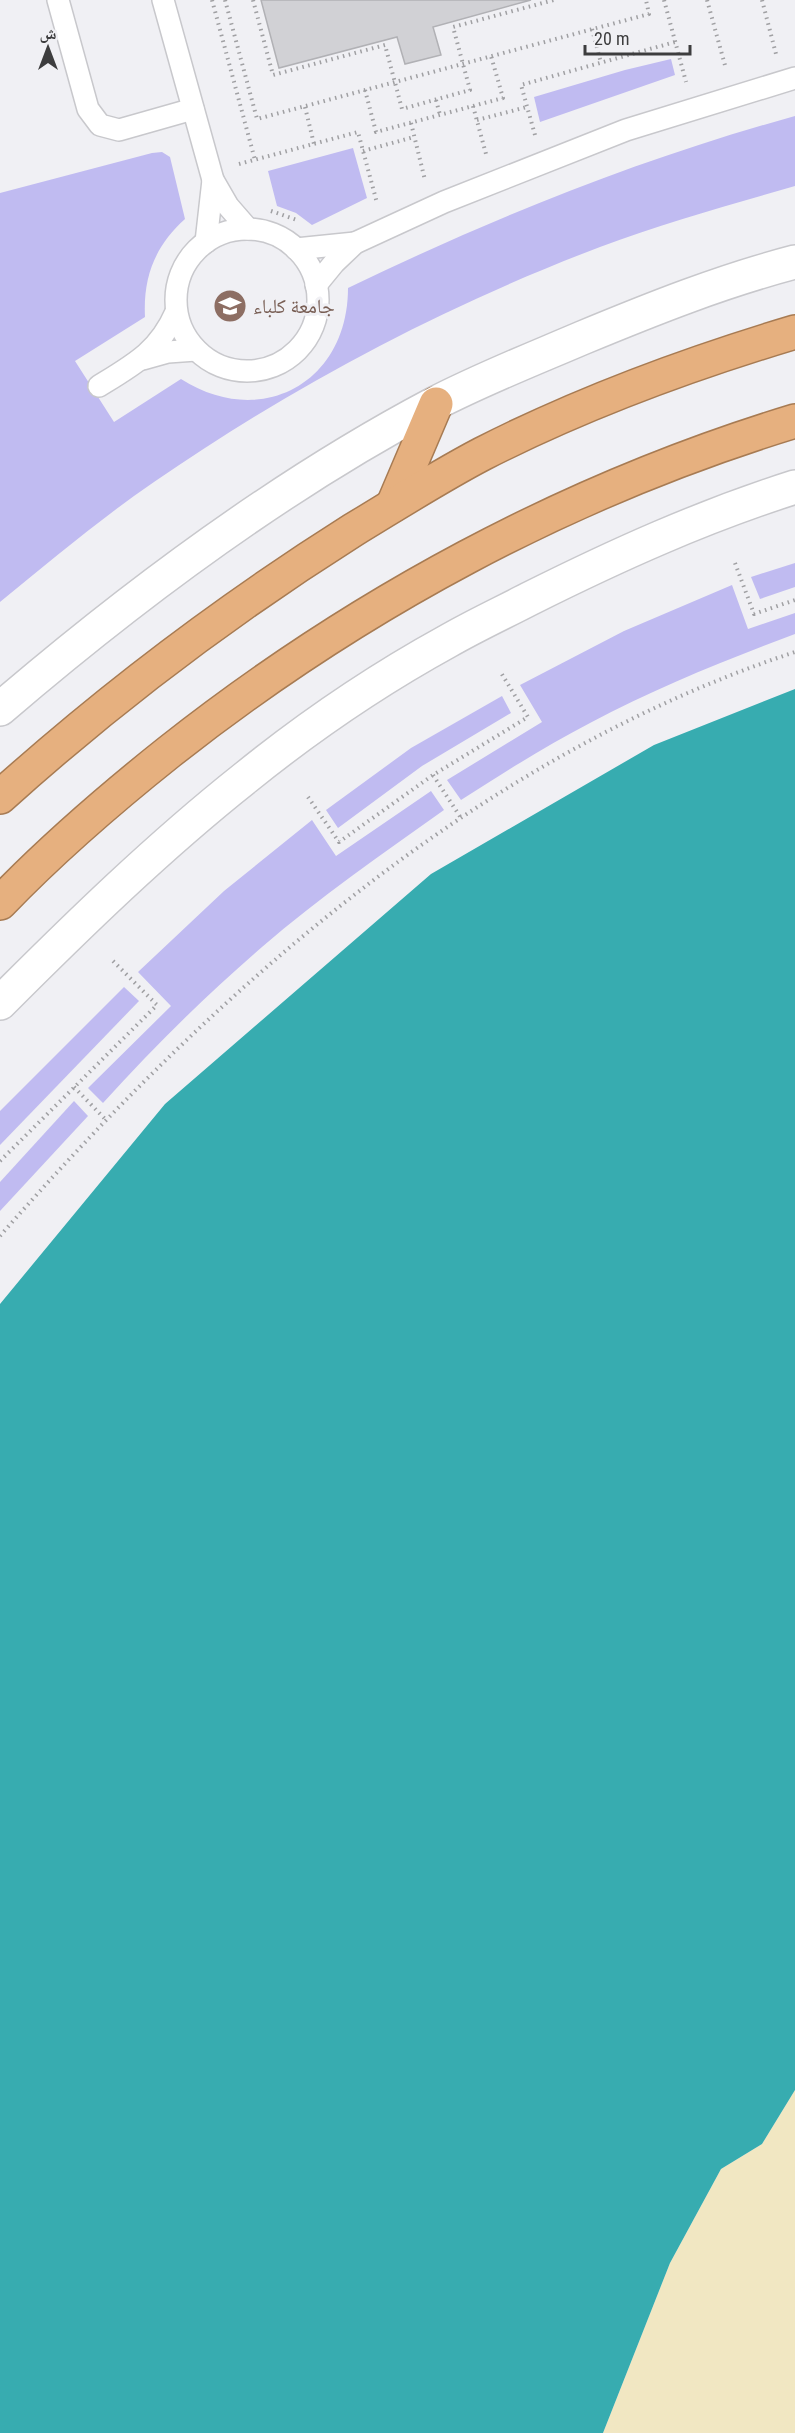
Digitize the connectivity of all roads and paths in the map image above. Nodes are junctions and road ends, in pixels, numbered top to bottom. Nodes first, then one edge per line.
1 (58, 0) edge
2 (163, 0) edge
3 (212, 0) edge
4 (225, 0) edge
5 (253, 0) edge
6 (554, 0) edge
7 (646, 0) edge
8 (664, 0) edge
9 (707, 0) edge
10 (762, 0) edge
11 (592, 29) junction
12 (675, 42) junction
13 (786, 52) dead end
14 (776, 55) junction
15 (491, 56) junction
16 (766, 57) dead end
17 (601, 63) junction
18 (463, 64) junction
19 (736, 66) dead end
20 (726, 69) junction
21 (716, 72) dead end
22 (795, 78) edge
23 (696, 79) dead end
24 (395, 82) junction
25 (686, 82) junction
26 (676, 85) dead end
27 (365, 90) junction
28 (436, 100) junction
29 (473, 105) junction
30 (305, 107) junction
31 (527, 107) junction
32 (193, 109) junction
33 (440, 115) junction
34 (477, 120) junction
35 (411, 123) junction
36 (545, 132) dead end
37 (535, 136) junction
38 (414, 137) junction
39 (525, 140) dead end
40 (314, 144) junction
41 (363, 151) junction
42 (496, 152) dead end
43 (235, 154) dead end
44 (486, 156) junction
45 (255, 160) junction
46 (476, 160) dead end
47 (238, 165) junction
48 (241, 176) dead end
49 (436, 178) dead end
50 (213, 180) junction
51 (426, 182) junction
52 (416, 186) dead end
53 (387, 200) dead end
54 (378, 204) junction
55 (368, 209) dead end
56 (265, 210) dead end
57 (305, 225) dead end
58 (248, 229) junction
59 (207, 242) junction
60 (355, 243) junction
61 (296, 249) junction
62 (795, 262) edge
63 (316, 285) junction
64 (176, 312) junction
65 (795, 332) edge
66 (196, 350) junction
67 (140, 360) junction
68 (99, 386) dead end
69 (436, 404) junction
70 (795, 421) edge
71 (795, 487) edge
72 (393, 505) junction
73 (735, 563) dead end
74 (795, 600) edge
75 (795, 652) edge
76 (500, 671) dead end
77 (0, 709) edge
78 (433, 775) junction
79 (0, 797) edge
80 (308, 797) dead end
81 (461, 818) junction
82 (0, 903) edge
83 (113, 961) dead end
84 (0, 1003) edge
85 (74, 1088) junction
86 (106, 1120) junction
87 (0, 1161) edge
88 (0, 1236) edge

1 - 32 lane
2 - 32 lane
3 - 45 path
4 - 30 path
5 - 24 path
6 - 18 path
7 - 11 path
8 - 12 path
9 - 20 path
10 - 14 path
11 - 15 path
11 - 17 path
12 - 17 path
12 - 25 path
13 - 14 path
14 - 16 path
15 - 18 path
15 - 29 path
17 - 31 path
18 - 24 path
18 - 28 path
19 - 20 path
20 - 21 path
22 - 60 lane
23 - 25 path
24 - 27 path
24 - 28 path
25 - 26 path
27 - 30 path
27 - 35 path
28 - 33 path
29 - 33 path
29 - 34 path
30 - 40 path
31 - 34 path
31 - 37 path
32 - 50 lane
33 - 35 path
34 - 44 path
35 - 38 path
36 - 37 path
37 - 39 path
38 - 41 path
38 - 51 path
40 - 41 path
40 - 45 path
41 - 54 path
42 - 44 path
43 - 47 path
44 - 46 path
45 - 47 path
47 - 48 path
49 - 51 path
50 - 58 lane
50 - 59 lane
51 - 52 path
53 - 54 path
54 - 55 path
56 - 57 path
58 - 59 lane
58 - 61 lane
59 - 64 lane
60 - 61 lane
60 - 63 lane
61 - 63 lane
62 - 69 street
63 - 66 lane
64 - 66 lane
64 - 67 lane
65 - 72 highway
66 - 67 lane
67 - 68 lane
69 - 72 highway
69 - 77 street
70 - 82 highway
71 - 84 street
72 - 79 highway
73 - 74 path
75 - 81 path
76 - 78 path
78 - 80 path
78 - 81 path
81 - 86 path
83 - 85 path
85 - 86 path
85 - 87 path
86 - 88 path

